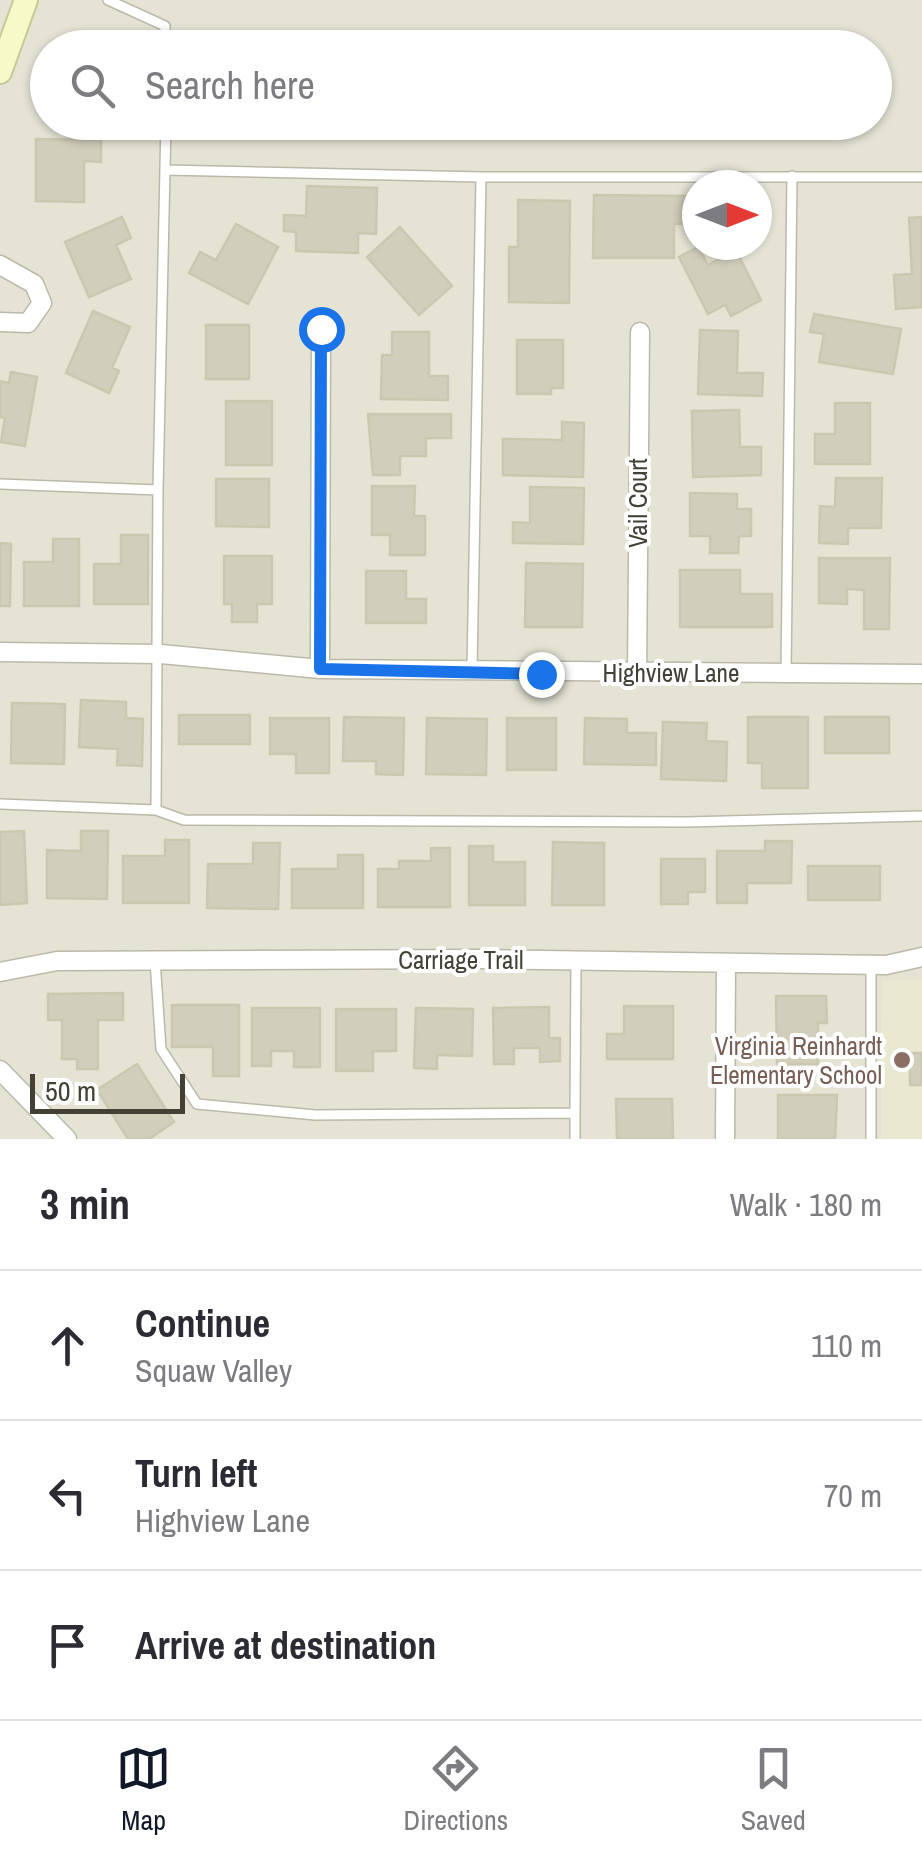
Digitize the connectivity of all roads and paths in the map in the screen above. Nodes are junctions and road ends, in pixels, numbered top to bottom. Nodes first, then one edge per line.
1 (26, 0) edge
2 (108, 0) edge
3 (165, 30) edge
4 (5, 38) edge
5 (0, 72) edge
6 (166, 140) edge
7 (166, 170) junction
8 (792, 176) junction
9 (482, 177) junction
10 (922, 177) edge
11 (0, 265) edge
12 (0, 322) edge
13 (321, 329) dead end
14 (640, 332) dead end
15 (0, 484) edge
16 (158, 490) junction
17 (0, 652) edge
18 (160, 654) junction
19 (320, 669) junction
20 (472, 671) junction
21 (637, 673) junction
22 (786, 674) junction
23 (922, 674) edge
24 (0, 804) edge
25 (156, 810) junction
26 (922, 816) edge
27 (922, 957) edge
28 (155, 960) junction
29 (576, 961) junction
30 (726, 963) junction
31 (871, 965) junction
32 (0, 972) edge
33 (0, 1070) edge
34 (575, 1113) junction
35 (66, 1139) edge
36 (574, 1139) edge
37 (725, 1139) edge
38 (872, 1139) edge

1 - 4 main road
2 - 3 lane
4 - 5 main road
6 - 7 lane
7 - 9 lane
7 - 16 lane
8 - 9 lane
8 - 10 lane
8 - 22 lane
9 - 20 lane
11 - 12 street
13 - 19 street
14 - 21 street, Vail Court
15 - 16 lane
16 - 18 lane
17 - 18 street, Highview Lane
18 - 19 street, Highview Lane
18 - 25 lane
19 - 20 street, Highview Lane
20 - 21 street, Highview Lane
21 - 22 street, Highview Lane
22 - 23 street, Highview Lane
24 - 25 lane
25 - 26 lane
27 - 31 street, Carriage Trail
28 - 29 street, Carriage Trail
28 - 32 street, Carriage Trail
28 - 34 lane
29 - 30 street, Carriage Trail
29 - 34 lane
30 - 31 street, Carriage Trail
30 - 37 street
31 - 38 lane
33 - 35 street
34 - 36 lane

